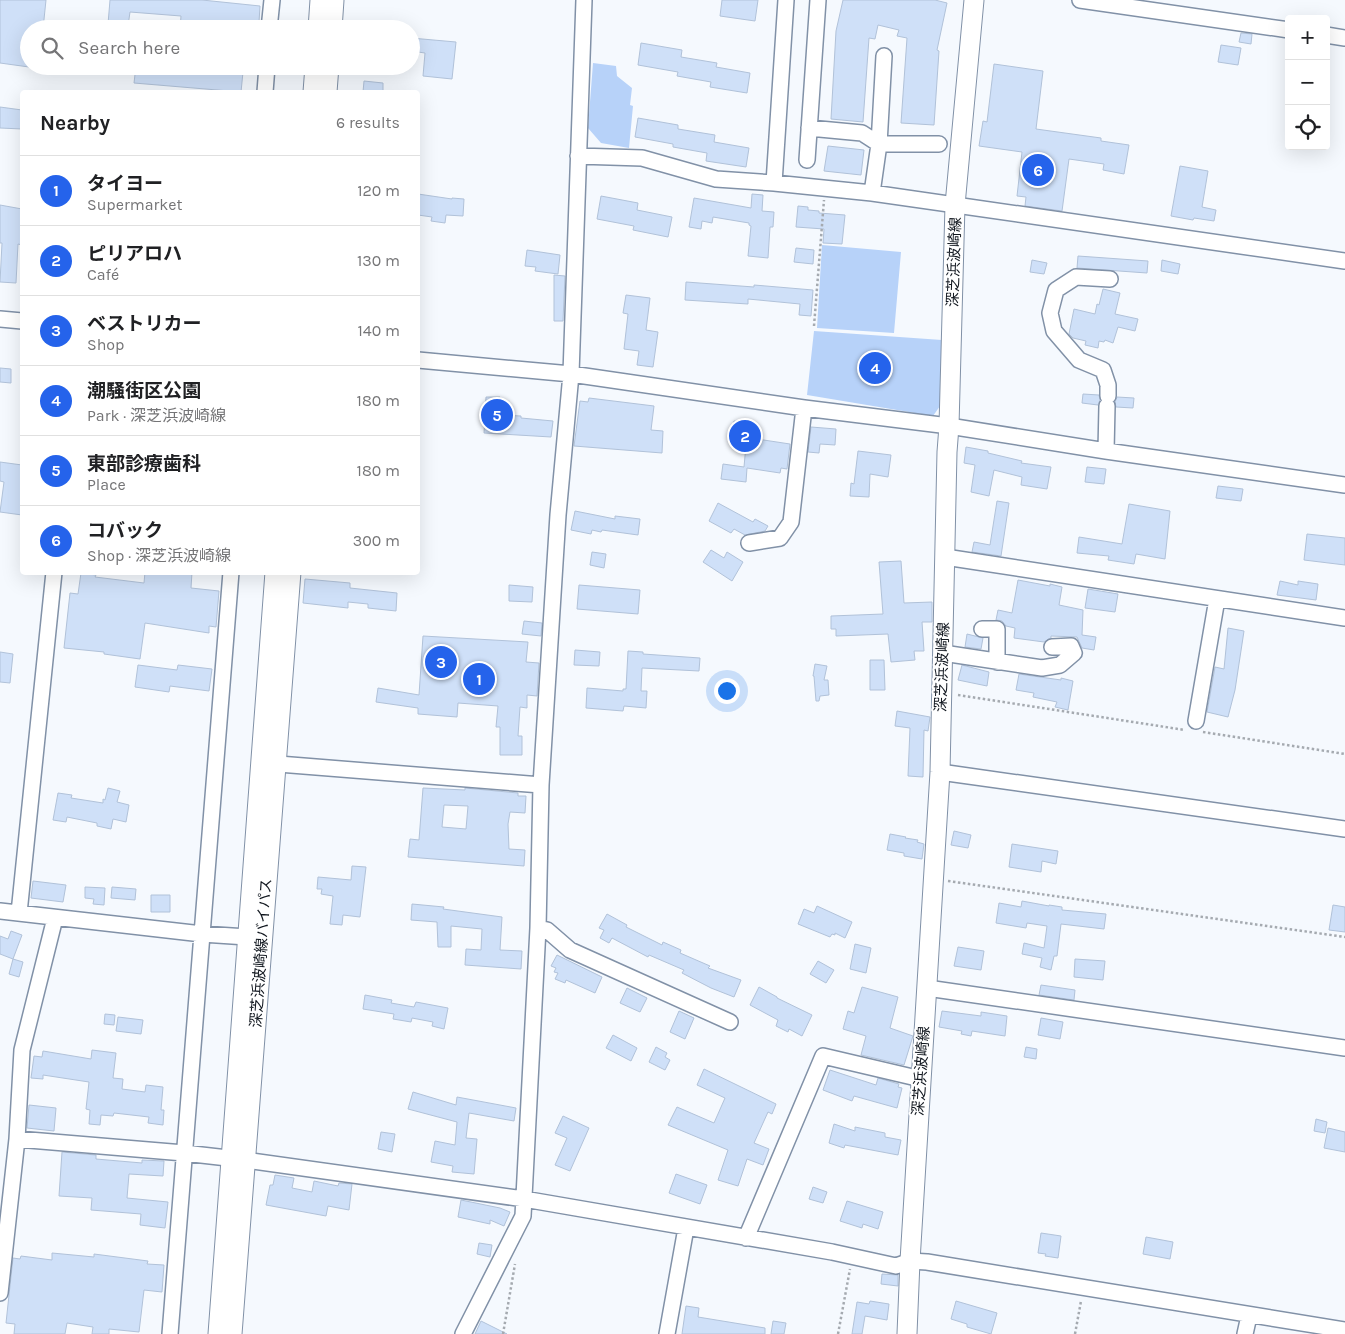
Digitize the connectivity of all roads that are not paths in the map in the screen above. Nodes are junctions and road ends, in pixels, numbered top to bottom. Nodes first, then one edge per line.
1 (272, 0) edge
2 (320, 0) edge
3 (334, 0) edge
4 (584, 0) edge
5 (786, 0) edge
6 (818, 0) edge
7 (974, 0) edge
8 (1080, 0) edge
9 (270, 20) edge
10 (319, 20) edge
11 (333, 20) edge
12 (1285, 29) edge
13 (1330, 36) edge
14 (1345, 38) edge
15 (884, 56) dead end
16 (265, 75) edge
17 (314, 75) edge
18 (328, 75) edge
19 (264, 90) edge
20 (313, 90) edge
21 (327, 90) edge
22 (809, 128) junction
23 (879, 144) junction
24 (939, 144) dead end
25 (578, 156) junction
26 (807, 160) dead end
27 (774, 182) junction
28 (872, 193) junction
29 (955, 205) junction
30 (1345, 261) edge
31 (1110, 279) dead end
32 (0, 319) edge
33 (20, 321) edge
34 (420, 360) edge
35 (571, 374) junction
36 (804, 408) junction
37 (950, 426) junction
38 (1106, 451) junction
39 (1345, 485) edge
40 (750, 543) dead end
41 (945, 558) junction
42 (54, 575) edge
43 (231, 575) edge
44 (275, 575) edge
45 (291, 575) edge
46 (1218, 599) junction
47 (1345, 618) edge
48 (982, 629) dead end
49 (1052, 647) dead end
50 (943, 653) junction
51 (997, 662) junction
52 (1194, 728) road end
53 (268, 763) junction
54 (940, 772) junction
55 (541, 784) junction
56 (1345, 828) edge
57 (0, 911) edge
58 (18, 913) junction
59 (54, 918) junction
60 (538, 928) junction
61 (202, 934) junction
62 (247, 937) junction
63 (926, 988) junction
64 (730, 1022) dead end
65 (1345, 1048) edge
66 (921, 1079) junction
67 (16, 1138) junction
68 (184, 1153) junction
69 (238, 1160) junction
70 (6, 1186) edge
71 (524, 1199) junction
72 (686, 1228) junction
73 (746, 1238) junction
74 (910, 1261) junction
75 (0, 1292) edge
76 (1248, 1316) junction
77 (1345, 1330) edge
78 (170, 1334) edge
79 (218, 1334) edge
80 (232, 1334) edge
81 (463, 1334) edge
82 (667, 1334) edge
83 (907, 1334) edge
84 (1245, 1334) edge

1 - 9 street
2 - 10 main road
3 - 11 main road
4 - 25 street
5 - 27 street
6 - 22 street
7 - 29 main road, 深芝浜波崎線
8 - 12 street
13 - 14 street
15 - 23 street
16 - 19 street
17 - 20 main road
18 - 21 main road
22 - 23 street
22 - 26 street
23 - 24 street
23 - 28 street
25 - 27 street
25 - 35 street
27 - 28 street
28 - 29 street
29 - 30 street
29 - 37 main road, 深芝浜波崎線
31 - 38 street
32 - 33 street
34 - 35 street
35 - 36 street
35 - 55 street
36 - 37 street
36 - 40 street
37 - 38 street
37 - 41 main road, 深芝浜波崎線
38 - 39 street
41 - 46 street
41 - 50 main road, 深芝浜波崎線
42 - 58 street
43 - 61 street
44 - 53 main road, 深芝浜波崎線バイパス
45 - 53 main road, 深芝浜波崎線バイパス
46 - 47 street
46 - 52 street
48 - 51 street
49 - 51 street
50 - 51 street
50 - 54 main road, 深芝浜波崎線
53 - 55 street
53 - 62 main road, 深芝浜波崎線バイパス
53 - 69 main road, 深芝浜波崎線バイパス
54 - 56 street
54 - 63 main road, 深芝浜波崎線
55 - 60 street
57 - 58 street
58 - 59 street
59 - 61 street
59 - 67 street
60 - 64 street
60 - 71 street
61 - 62 street
61 - 68 street
62 - 69 main road, 深芝浜波崎線バイパス
63 - 65 street
63 - 66 main road, 深芝浜波崎線
66 - 73 street
66 - 74 main road, 深芝浜波崎線
67 - 68 street
67 - 70 street
68 - 69 street
68 - 78 street
69 - 71 street
69 - 79 main road, 深芝浜波崎線バイパス
69 - 80 main road, 深芝浜波崎線バイパス
70 - 75 street
71 - 72 street
71 - 81 street
72 - 73 street
72 - 82 street
73 - 74 street
74 - 76 street
74 - 83 main road, 深芝浜波崎線
76 - 77 street
76 - 84 street

